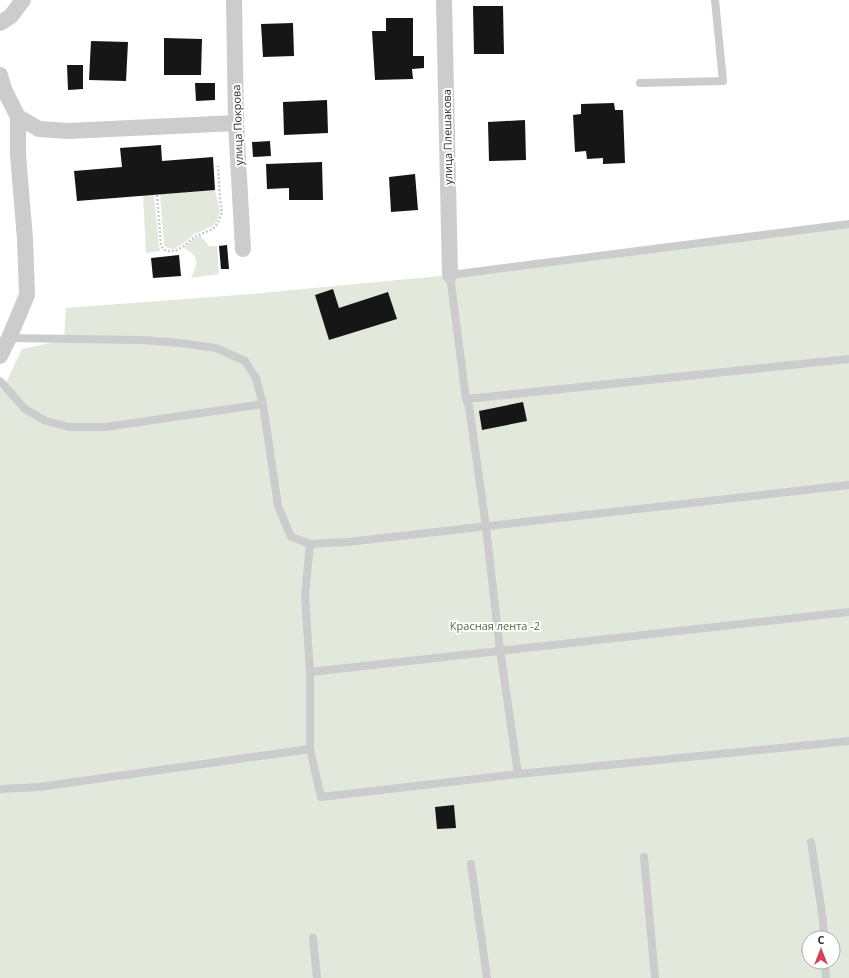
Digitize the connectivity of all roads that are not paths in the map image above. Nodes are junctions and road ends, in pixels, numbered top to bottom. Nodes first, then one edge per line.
1 (23, 0) edge
2 (234, 0) edge
3 (444, 0) edge
4 (715, 0) edge
5 (0, 23) edge
6 (0, 75) edge
7 (640, 82) dead end
8 (18, 117) junction
9 (236, 123) junction
10 (849, 224) edge
11 (243, 249) dead end
12 (450, 275) junction
13 (9, 338) junction
14 (0, 356) edge
15 (849, 359) edge
16 (0, 381) edge
17 (466, 399) junction
18 (263, 404) junction
19 (849, 485) edge
20 (486, 527) junction
21 (310, 544) junction
22 (849, 612) edge
23 (500, 650) junction
24 (310, 672) junction
25 (849, 741) edge
26 (310, 749) junction
27 (518, 774) junction
28 (0, 789) edge
29 (811, 842) dead end
30 (644, 857) dead end
31 (471, 864) dead end
32 (824, 930) edge
33 (313, 938) dead end
34 (317, 978) edge
35 (487, 978) edge
36 (655, 978) edge

1 - 5 street
2 - 9 street, улица Покрова
3 - 12 street, улица Плешакова
4 - 7 lane
6 - 8 street
8 - 9 street
8 - 13 street
9 - 11 street, улица Покрова
10 - 12 lane
12 - 17 lane
13 - 14 street
13 - 18 lane
15 - 17 lane
16 - 18 lane
17 - 20 lane
18 - 21 lane
19 - 20 lane
20 - 21 lane
20 - 23 lane
21 - 24 lane
22 - 23 lane
23 - 24 lane
23 - 27 lane
24 - 26 lane
25 - 27 lane
26 - 27 lane
26 - 28 lane
29 - 32 lane
30 - 36 lane
31 - 35 lane
33 - 34 lane

